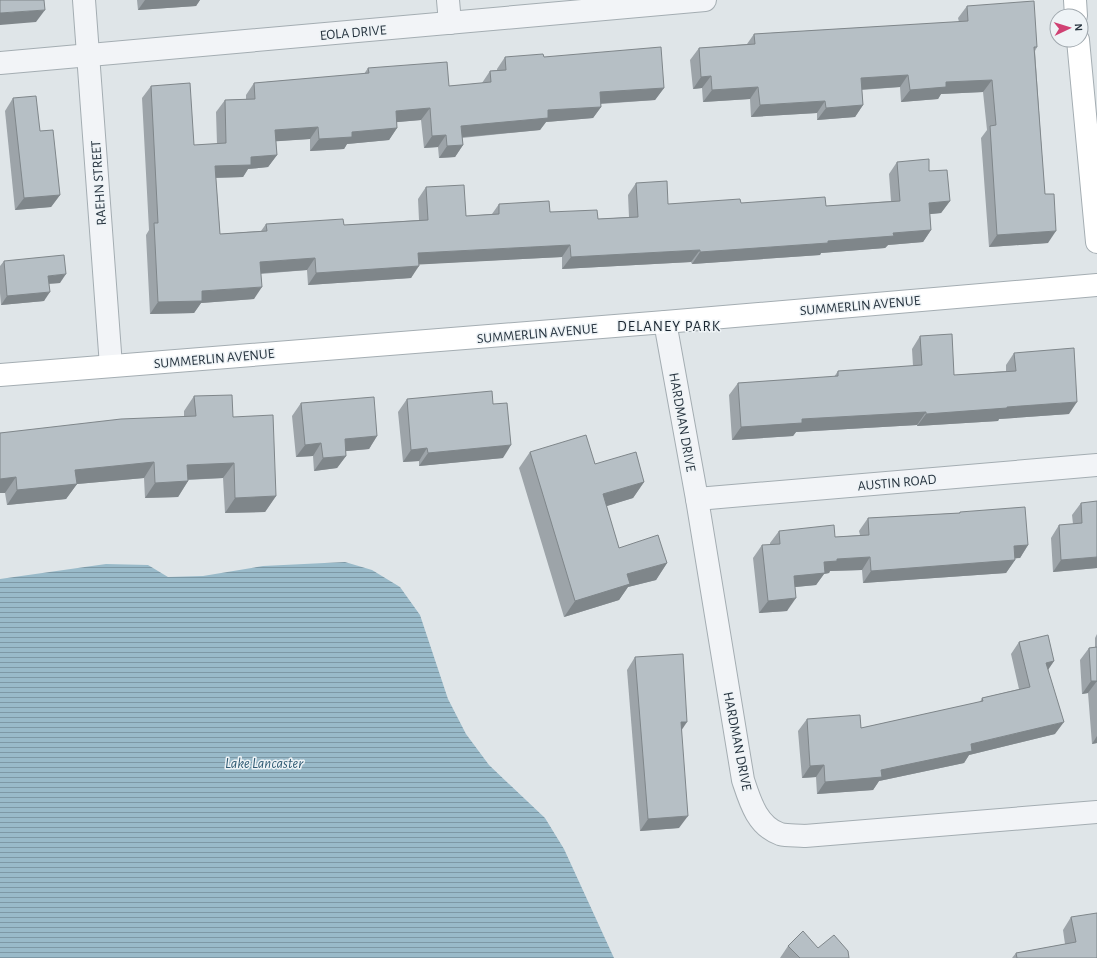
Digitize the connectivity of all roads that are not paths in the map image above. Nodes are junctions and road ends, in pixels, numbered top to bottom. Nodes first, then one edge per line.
1 (84, 0) edge
2 (448, 0) edge
3 (705, 0) edge
4 (450, 23) junction
5 (1079, 48) edge
6 (88, 56) junction
7 (0, 63) edge
8 (1097, 242) edge
9 (1097, 285) edge
10 (665, 322) junction
11 (111, 366) junction
12 (0, 375) edge
13 (1097, 465) edge
14 (697, 499) junction
15 (1097, 812) edge

1 - 6 street, RAEHN STREET
2 - 4 street
3 - 4 street, EOLA DRIVE
4 - 6 street, EOLA DRIVE
5 - 8 street
6 - 7 street, EOLA DRIVE
6 - 11 street, RAEHN STREET
9 - 10 street, SUMMERLIN AVENUE
10 - 11 street, SUMMERLIN AVENUE
10 - 14 street, HARDMAN DRIVE
11 - 12 street, SUMMERLIN AVENUE
13 - 14 street, AUSTIN ROAD
14 - 15 street, HARDMAN DRIVE

